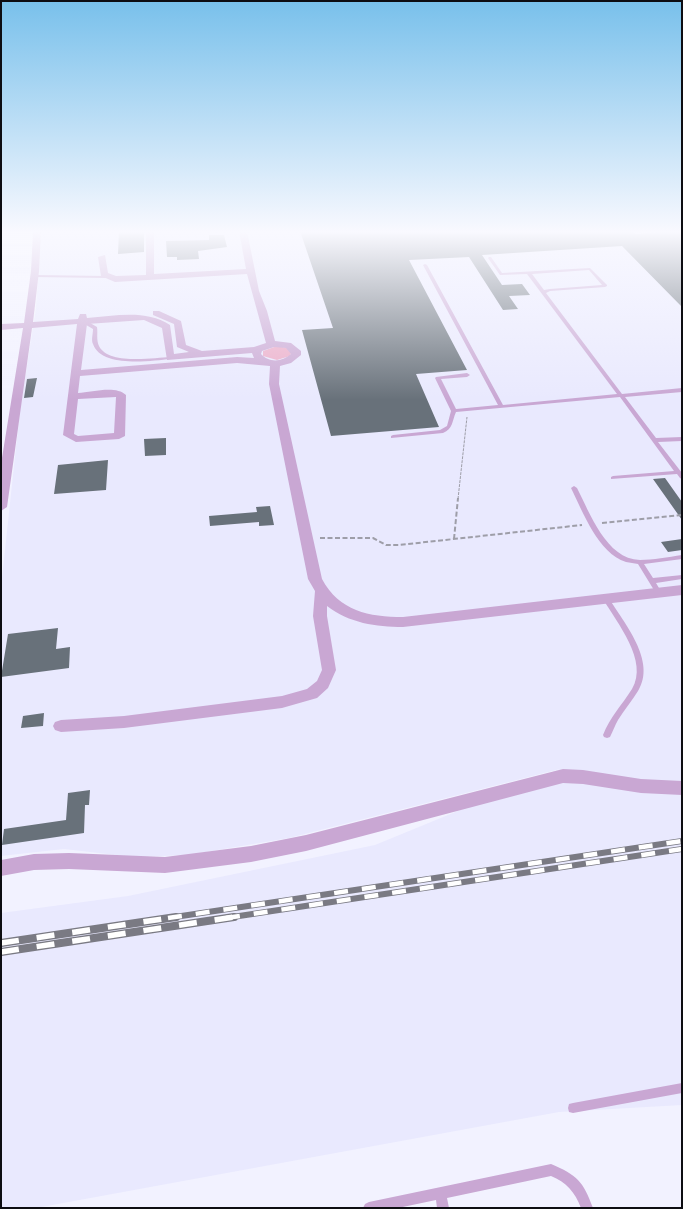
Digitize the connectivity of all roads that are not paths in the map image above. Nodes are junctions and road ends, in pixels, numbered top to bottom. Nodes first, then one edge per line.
1 (33, 287) edge
2 (255, 287) edge
3 (437, 287) edge
4 (540, 287) edge
5 (585, 287) edge
6 (543, 292) junction
7 (83, 318) junction
8 (29, 324) junction
9 (1, 327) edge
10 (271, 344) junction
11 (213, 352) junction
12 (257, 352) junction
13 (170, 358) junction
14 (237, 360) junction
15 (269, 362) junction
16 (77, 373) junction
17 (467, 375) dead end
18 (682, 390) edge
19 (74, 396) junction
20 (621, 396) junction
21 (502, 407) junction
22 (454, 411) junction
23 (394, 437) dead end
24 (682, 439) edge
25 (654, 440) junction
26 (680, 474) edge
27 (613, 478) dead end
28 (574, 488) dead end
29 (1, 507) edge
30 (682, 557) edge
31 (640, 562) junction
32 (682, 577) edge
33 (652, 581) junction
34 (682, 590) edge
35 (320, 591) junction
36 (659, 593) junction
37 (606, 599) junction
38 (61, 726) dead end
39 (607, 735) dead end
40 (682, 788) edge
41 (1, 868) edge
42 (682, 1088) edge
43 (573, 1108) dead end
44 (440, 1193) junction
45 (369, 1208) edge
46 (443, 1208) edge
47 (587, 1208) edge

1 - 8 street
2 - 10 street
3 - 21 lane
4 - 6 lane
5 - 6 lane
6 - 20 lane
7 - 8 street
7 - 11 street
7 - 13 lane
7 - 13 street
7 - 16 street
8 - 9 street
8 - 29 street
10 - 12 street
10 - 15 street
11 - 12 street
11 - 13 street
12 - 14 street
12 - 15 street
14 - 15 street
14 - 16 street
15 - 35 street
16 - 19 street
17 - 22 lane
18 - 20 lane
19 - 19 street
20 - 21 lane
20 - 25 lane
21 - 22 lane
22 - 23 lane
24 - 25 lane
25 - 26 lane
26 - 27 lane
28 - 31 lane
30 - 31 lane
31 - 33 lane
32 - 33 lane
33 - 36 lane
34 - 36 street
35 - 37 street
35 - 38 street
36 - 37 street
37 - 39 lane
40 - 41 street
42 - 43 lane
44 - 45 lane
44 - 46 lane
44 - 47 lane

